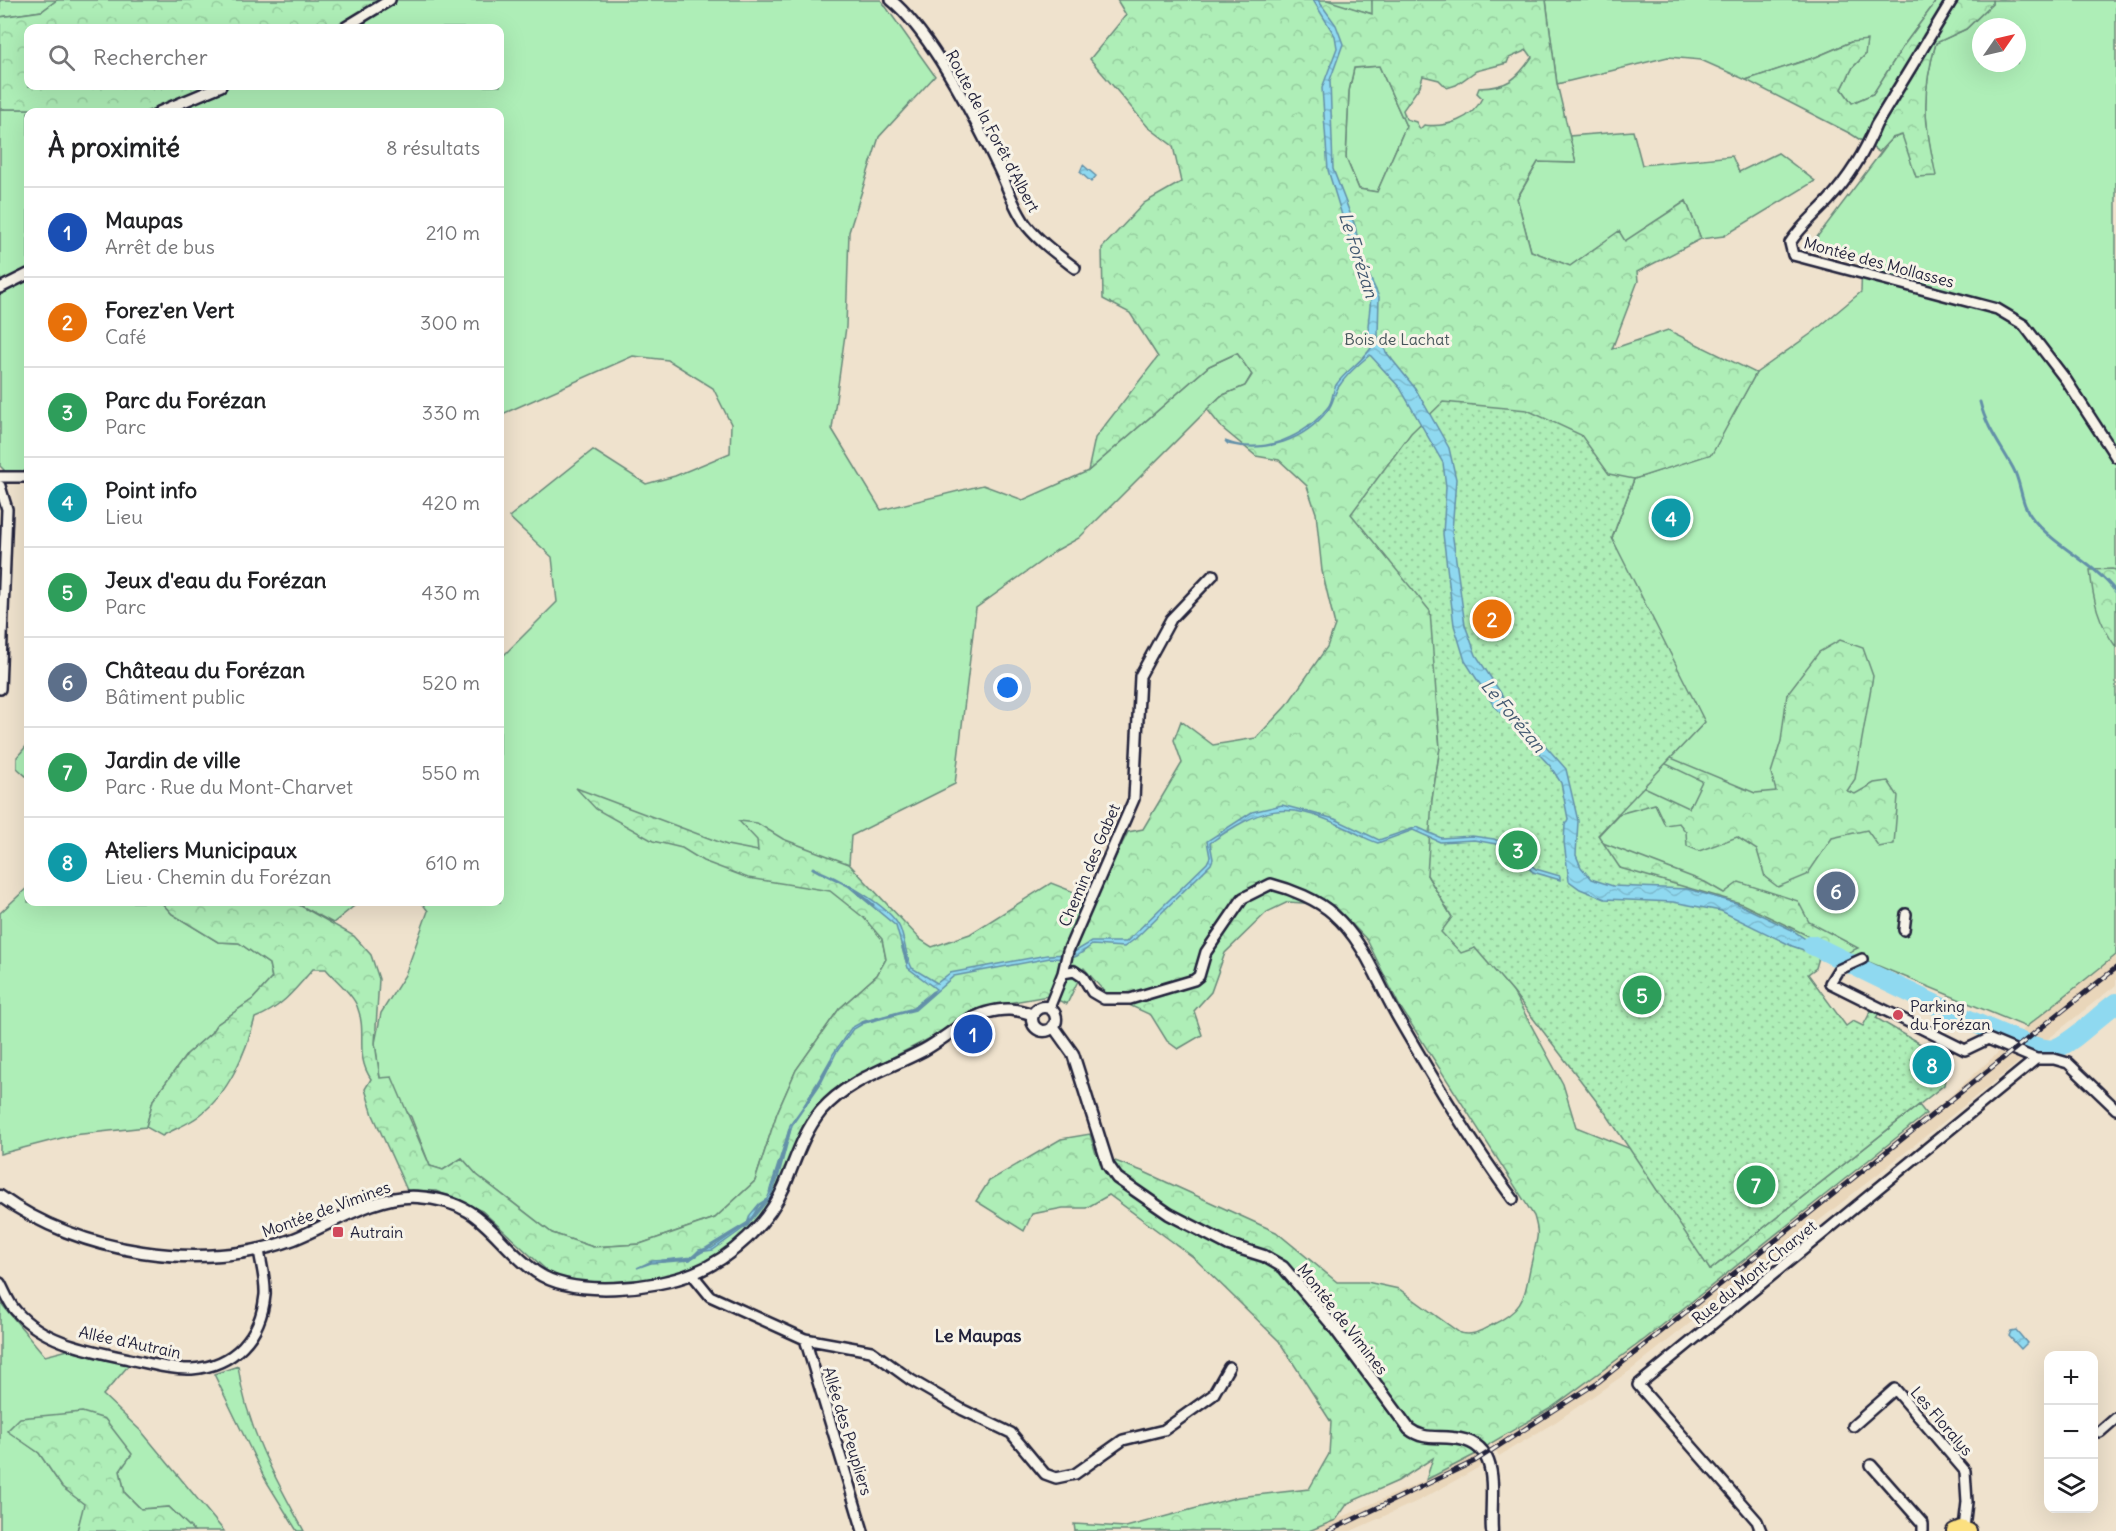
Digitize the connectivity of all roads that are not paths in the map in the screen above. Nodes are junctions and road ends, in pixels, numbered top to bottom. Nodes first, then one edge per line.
1 (390, 0) edge
2 (891, 0) edge
3 (1952, 0) edge
4 (351, 24) edge
5 (211, 90) edge
6 (169, 108) edge
7 (1075, 268) dead end
8 (24, 276) edge
9 (0, 288) edge
10 (2116, 457) edge
11 (0, 477) edge
12 (24, 477) edge
13 (0, 486) edge
14 (1213, 574) dead end
15 (0, 689) edge
16 (1906, 914) dead end
17 (1904, 930) dead end
18 (1862, 959) dead end
19 (1063, 973) junction
20 (1049, 1008) junction
21 (1033, 1015) junction
22 (1053, 1026) junction
23 (2036, 1059) junction
24 (2116, 1108) edge
25 (0, 1196) edge
26 (1513, 1199) dead end
27 (259, 1250) junction
28 (693, 1274) junction
29 (0, 1283) edge
30 (806, 1339) junction
31 (1229, 1367) dead end
32 (2116, 1418) edge
33 (1853, 1426) dead end
34 (2100, 1432) dead end
35 (1871, 1465) dead end
36 (1962, 1530) edge
37 (863, 1531) edge
38 (1492, 1531) edge
39 (1761, 1531) edge
40 (1923, 1531) edge

1 - 4 street
2 - 7 street, Route de la Forêt d'Albert
3 - 10 street, Montée des Mollasses
5 - 6 street
8 - 9 street
11 - 12 street
13 - 15 street
14 - 19 street, Chemin des Gabet
16 - 17 street
18 - 23 street
19 - 20 street, Chemin des Gabet
19 - 26 street
20 - 21 street
20 - 22 street
21 - 22 street
21 - 28 street, Montée de Vimines
22 - 38 street, Montée de Vimines
23 - 24 street
23 - 39 street, Rue du Mont-Charvet
25 - 27 street, Montée de Vimines
27 - 28 street, Montée de Vimines
27 - 29 street, Allée d'Autrain
28 - 30 street
30 - 31 street
30 - 37 street, Allée des Peupliers
32 - 34 street
33 - 36 street, Les Floralys
35 - 40 street

